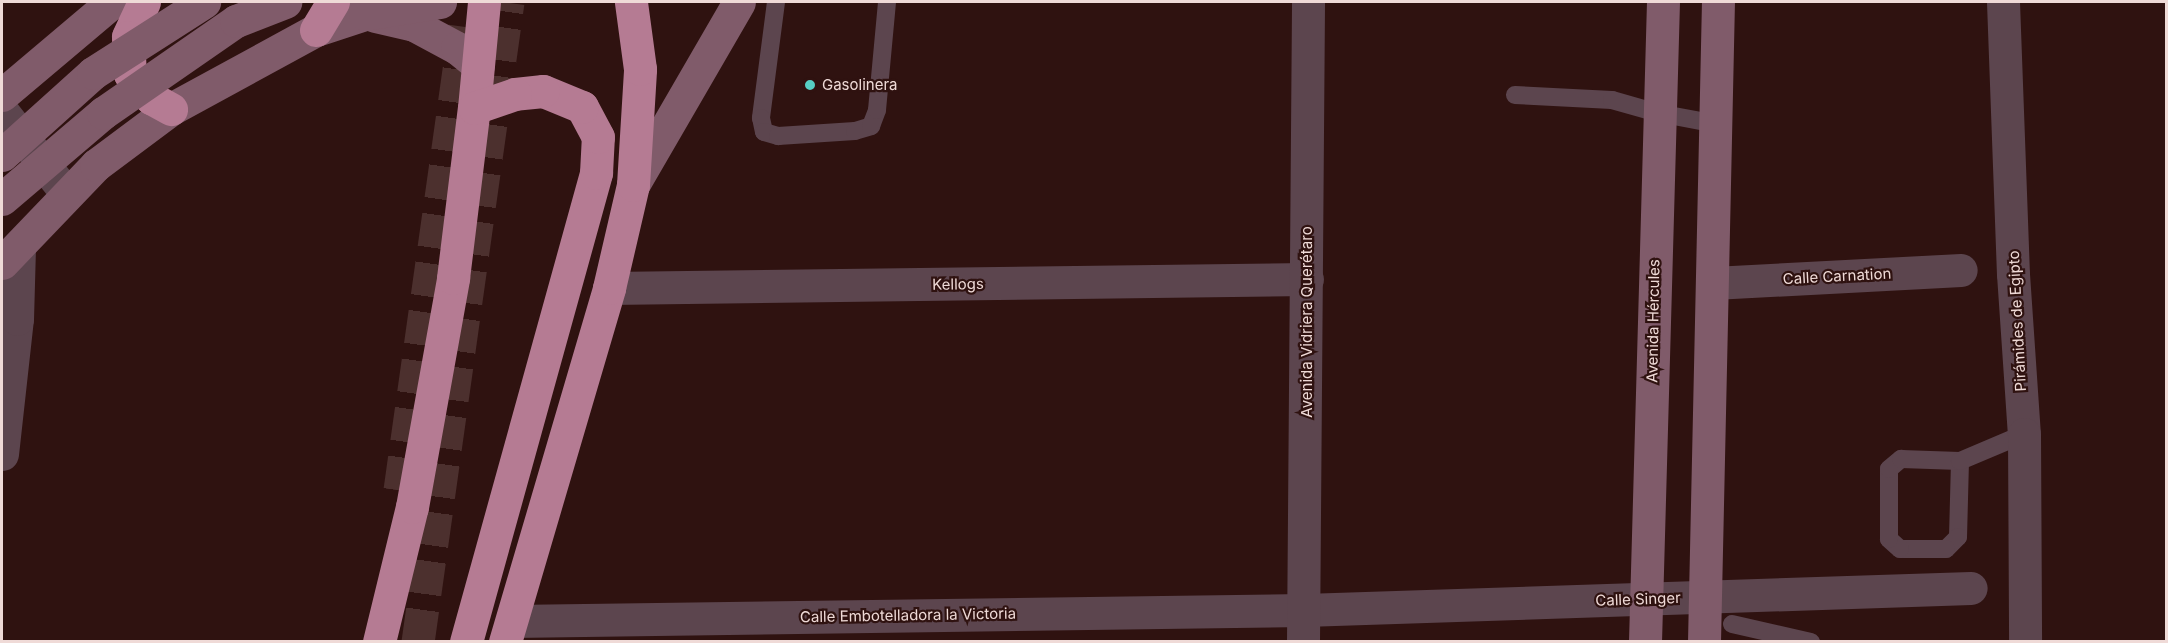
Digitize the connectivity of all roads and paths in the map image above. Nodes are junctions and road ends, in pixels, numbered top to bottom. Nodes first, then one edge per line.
1 (112, 2) edge
2 (144, 2) edge
3 (204, 2) edge
4 (285, 2) edge
5 (333, 2) edge
6 (440, 2) edge
7 (484, 2) edge
8 (631, 2) edge
9 (739, 2) edge
10 (776, 2) edge
11 (886, 2) edge
12 (1308, 2) edge
13 (1663, 2) edge
14 (1718, 2) edge
15 (2003, 2) edge
16 (364, 14) junction
17 (316, 30) junction
18 (478, 65) junction
19 (2, 95) edge
20 (1515, 95) dead end
21 (474, 108) junction
22 (171, 109) junction
23 (2, 111) edge
24 (1658, 113) junction
25 (1716, 124) junction
26 (2, 155) edge
27 (633, 185) junction
28 (67, 194) junction
29 (2, 200) edge
30 (10, 255) edge
31 (1961, 270) dead end
32 (1307, 279) junction
33 (1713, 283) junction
34 (609, 288) junction
35 (2024, 434) junction
36 (2, 454) edge
37 (1960, 461) junction
38 (1971, 588) dead end
39 (1646, 598) junction
40 (1716, 625) edge
41 (1304, 626) edge
42 (509, 631) edge
43 (2031, 636) edge
44 (379, 642) edge
45 (466, 642) edge
46 (1645, 642) edge
47 (1811, 642) edge

1 - 19 street
2 - 22 highway
3 - 26 street, bridge
4 - 29 street, bridge
5 - 17 highway
6 - 16 street
7 - 18 highway
8 - 27 highway
9 - 27 street
10 - 11 lane
12 - 32 street, Avenida Vidriera Querétaro
13 - 24 street, Avenida Hércules
14 - 25 street
15 - 35 street, Pirámides de Egipto
16 - 17 street
16 - 18 street
17 - 22 street
18 - 21 highway
20 - 24 lane
21 - 44 highway
21 - 45 highway
22 - 28 street
23 - 28 street
24 - 25 lane
24 - 39 street, Avenida Hércules
25 - 33 street
27 - 34 highway
28 - 30 street
30 - 36 street
31 - 33 street, Calle Carnation
32 - 34 street, Kellogs
32 - 41 street, Avenida Vidriera Querétaro
33 - 40 street
34 - 42 highway
35 - 37 lane
35 - 43 street, Pirámides de Egipto
37 - 37 lane
38 - 40 street, Calle Singer
39 - 40 street, Calle Singer
39 - 41 street, Calle Singer
39 - 46 street, Avenida Hércules
40 - 47 lane
41 - 42 street, Calle Embotelladora la Victoria

